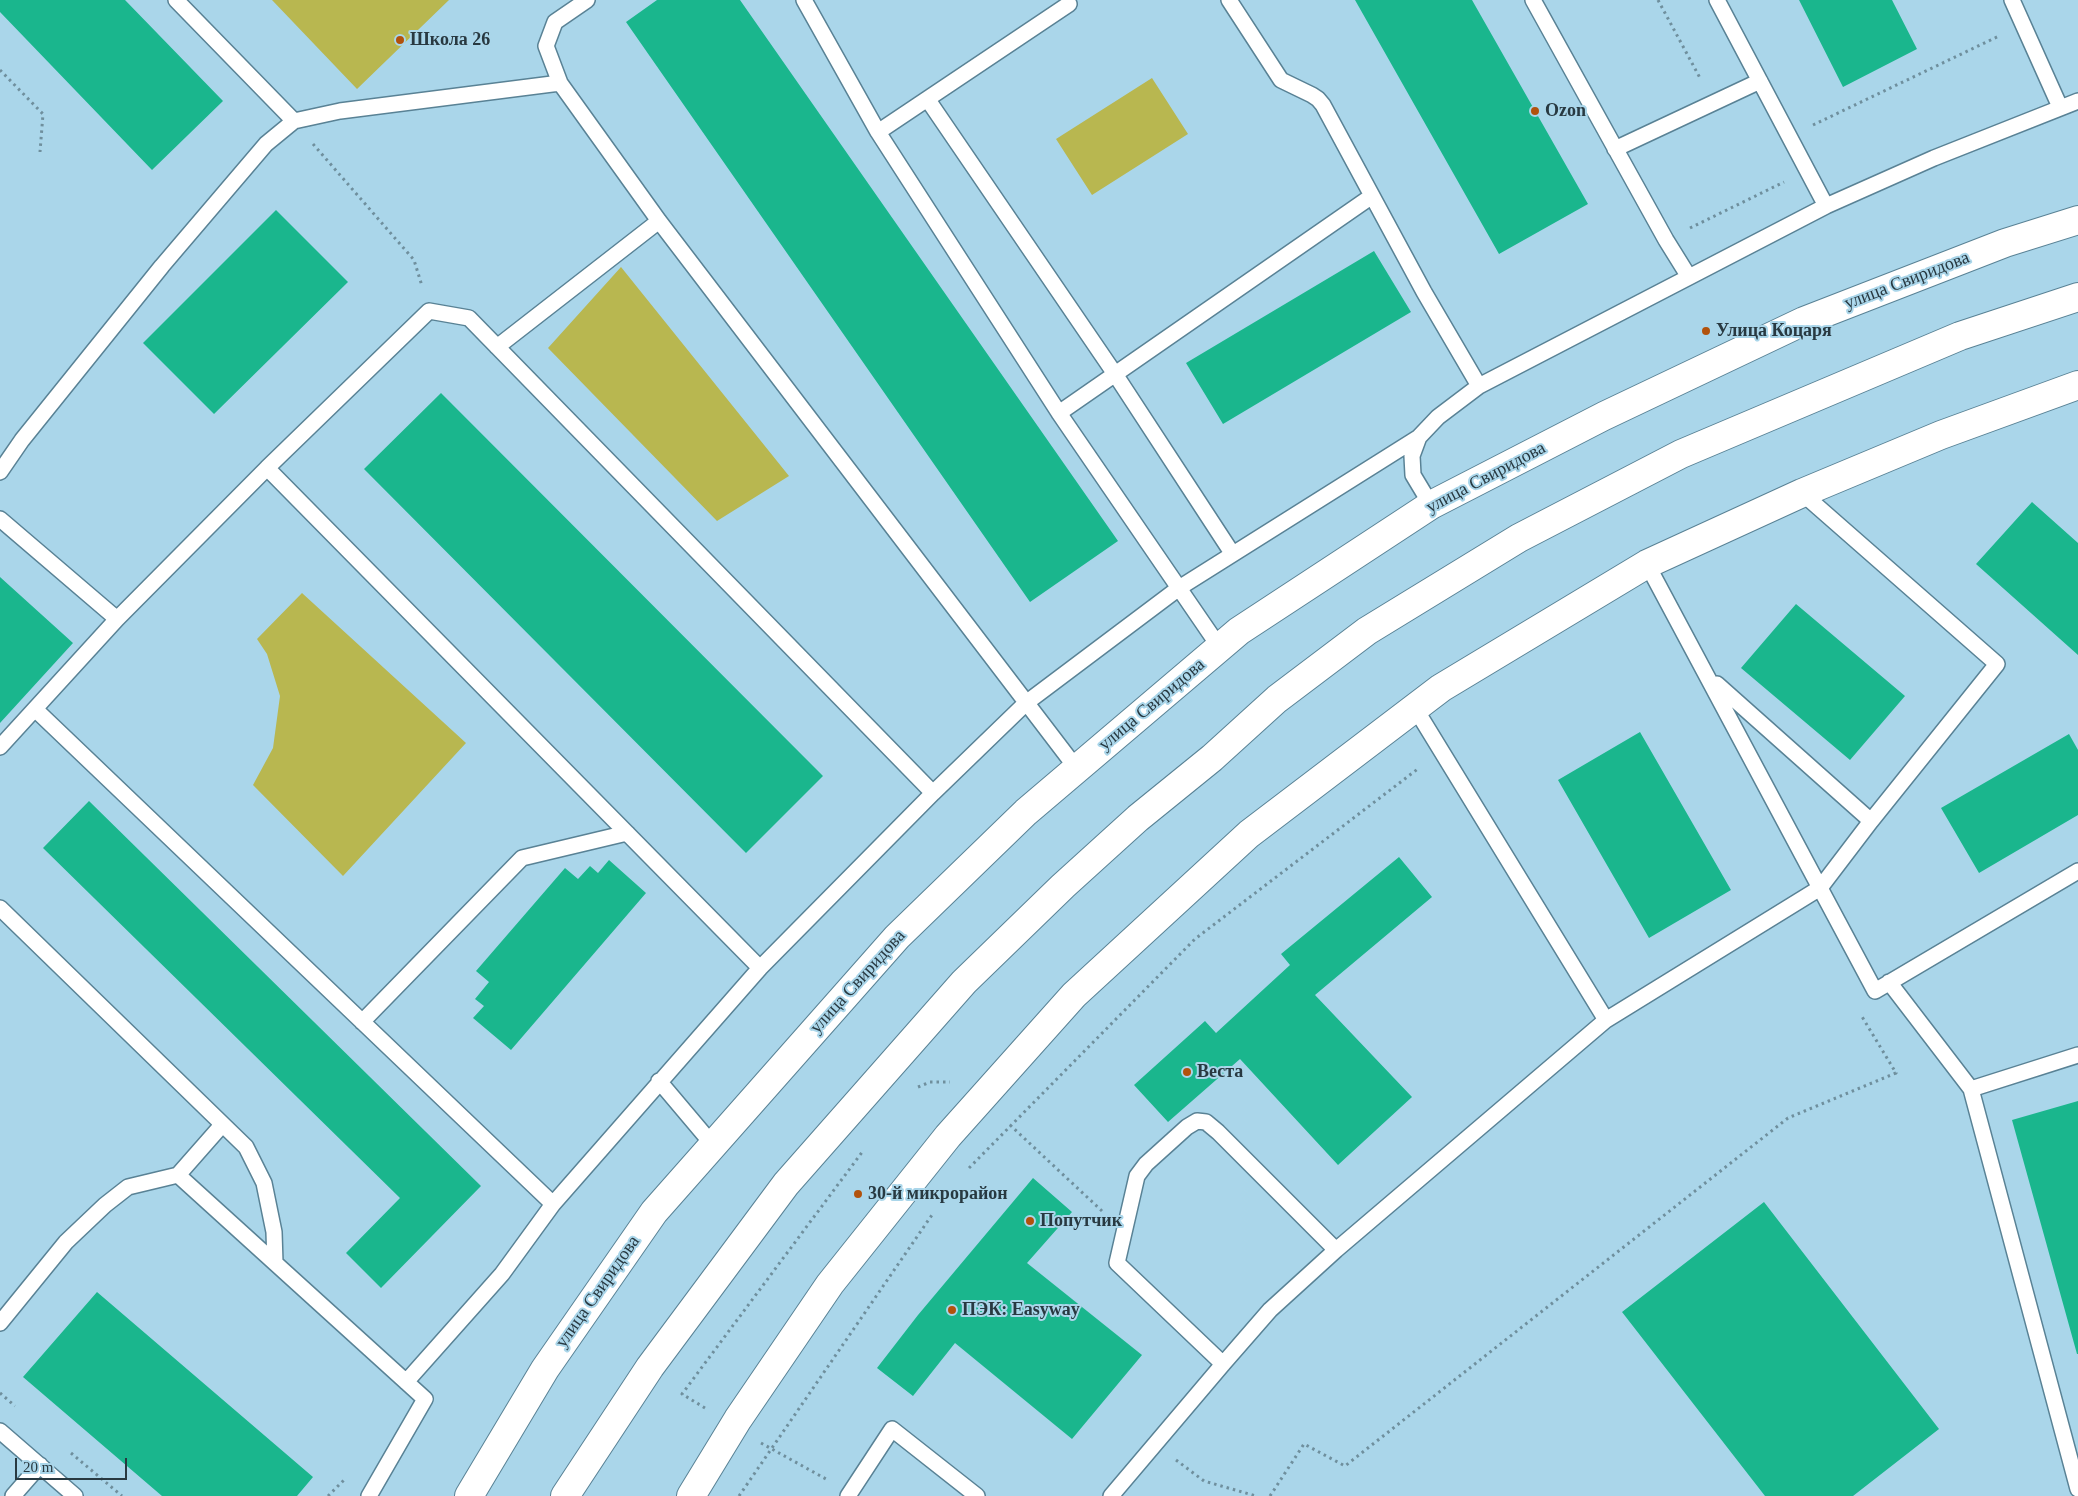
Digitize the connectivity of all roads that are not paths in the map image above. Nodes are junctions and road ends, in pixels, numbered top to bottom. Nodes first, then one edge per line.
1 (176, 0) edge
2 (587, 0) edge
3 (804, 0) edge
4 (1229, 0) edge
5 (1533, 0) edge
6 (1717, 0) edge
7 (2012, 0) edge
8 (1069, 4) dead end
9 (1760, 81) junction
10 (560, 83) junction
11 (928, 100) junction
12 (2078, 101) edge
13 (2060, 107) junction
14 (294, 120) junction
15 (878, 132) junction
16 (1615, 149) junction
17 (1372, 196) junction
18 (1826, 206) junction
19 (2078, 220) edge
20 (659, 221) junction
21 (1689, 277) junction
22 (2078, 297) edge
23 (497, 347) junction
24 (1115, 374) junction
25 (2078, 385) edge
26 (1479, 386) junction
27 (1059, 413) junction
28 (1418, 437) junction
29 (267, 468) junction
30 (0, 472) edge
31 (1802, 493) junction
32 (1431, 505) junction
33 (0, 519) edge
34 (1232, 553) junction
35 (1647, 564) junction
36 (1179, 588) junction
37 (117, 619) junction
38 (1220, 648) junction
39 (1709, 678) junction
40 (1026, 703) junction
41 (1415, 708) junction
42 (36, 710) junction
43 (0, 747) edge
44 (1077, 769) junction
45 (934, 793) junction
46 (1871, 821) junction
47 (627, 833) junction
48 (2078, 871) edge
49 (1820, 888) junction
50 (0, 908) edge
51 (760, 968) junction
52 (1889, 982) junction
53 (1606, 1020) junction
54 (362, 1022) junction
55 (2078, 1056) edge
56 (659, 1081) junction
57 (1971, 1089) junction
58 (222, 1125) junction
59 (713, 1146) junction
60 (178, 1175) junction
61 (552, 1204) junction
62 (1336, 1250) junction
63 (275, 1263) junction
64 (0, 1323) edge
65 (1223, 1364) junction
66 (406, 1382) junction
67 (0, 1431) edge
68 (40, 1466) junction
69 (2078, 1489) edge
70 (849, 1495) edge
71 (13, 1496) edge
72 (75, 1496) edge
73 (369, 1496) edge
74 (469, 1496) edge
75 (565, 1496) edge
76 (691, 1496) edge
77 (977, 1496) edge
78 (1111, 1496) edge

1 - 14 lane
2 - 10 lane
3 - 15 lane
4 - 17 lane
5 - 16 lane
6 - 9 lane
7 - 13 lane
8 - 11 lane
9 - 16 lane
9 - 18 lane
10 - 14 lane
10 - 20 lane
11 - 15 lane
11 - 24 lane
12 - 13 lane
13 - 18 lane
14 - 30 lane
15 - 27 lane
16 - 21 lane
17 - 24 lane
17 - 26 lane
18 - 21 lane
19 - 32 street, улица Свиридова
20 - 23 lane
20 - 40 lane
21 - 26 lane
22 - 75 street
23 - 29 lane
23 - 45 lane
24 - 27 lane
24 - 34 lane
25 - 31 street
26 - 28 lane
27 - 36 lane
28 - 32 lane
28 - 34 lane
29 - 37 lane
29 - 47 lane
31 - 35 street
31 - 46 lane
32 - 38 street, улица Свиридова
33 - 37 lane
34 - 36 lane
35 - 39 lane
35 - 41 street
36 - 38 lane
36 - 40 lane
37 - 42 lane
38 - 44 street, улица Свиридова
39 - 46 lane
39 - 49 lane
40 - 44 lane
40 - 45 lane
41 - 53 lane
41 - 76 street
42 - 43 lane
42 - 54 lane
44 - 59 street, улица Свиридова
45 - 51 lane
46 - 49 lane
47 - 51 lane
47 - 54 lane
48 - 52 lane
49 - 52 lane
49 - 53 lane
50 - 58 lane
51 - 56 lane
52 - 57 lane
53 - 62 lane
54 - 61 lane
55 - 57 lane
56 - 59 lane
56 - 61 lane
57 - 69 lane
58 - 60 lane
58 - 63 lane
59 - 74 street, улица Свиридова
60 - 63 lane
60 - 64 lane
61 - 66 lane
62 - 65 lane
62 - 65 lane
63 - 66 lane
65 - 78 lane
66 - 73 lane
67 - 68 lane
68 - 71 lane
68 - 72 lane
70 - 77 lane

